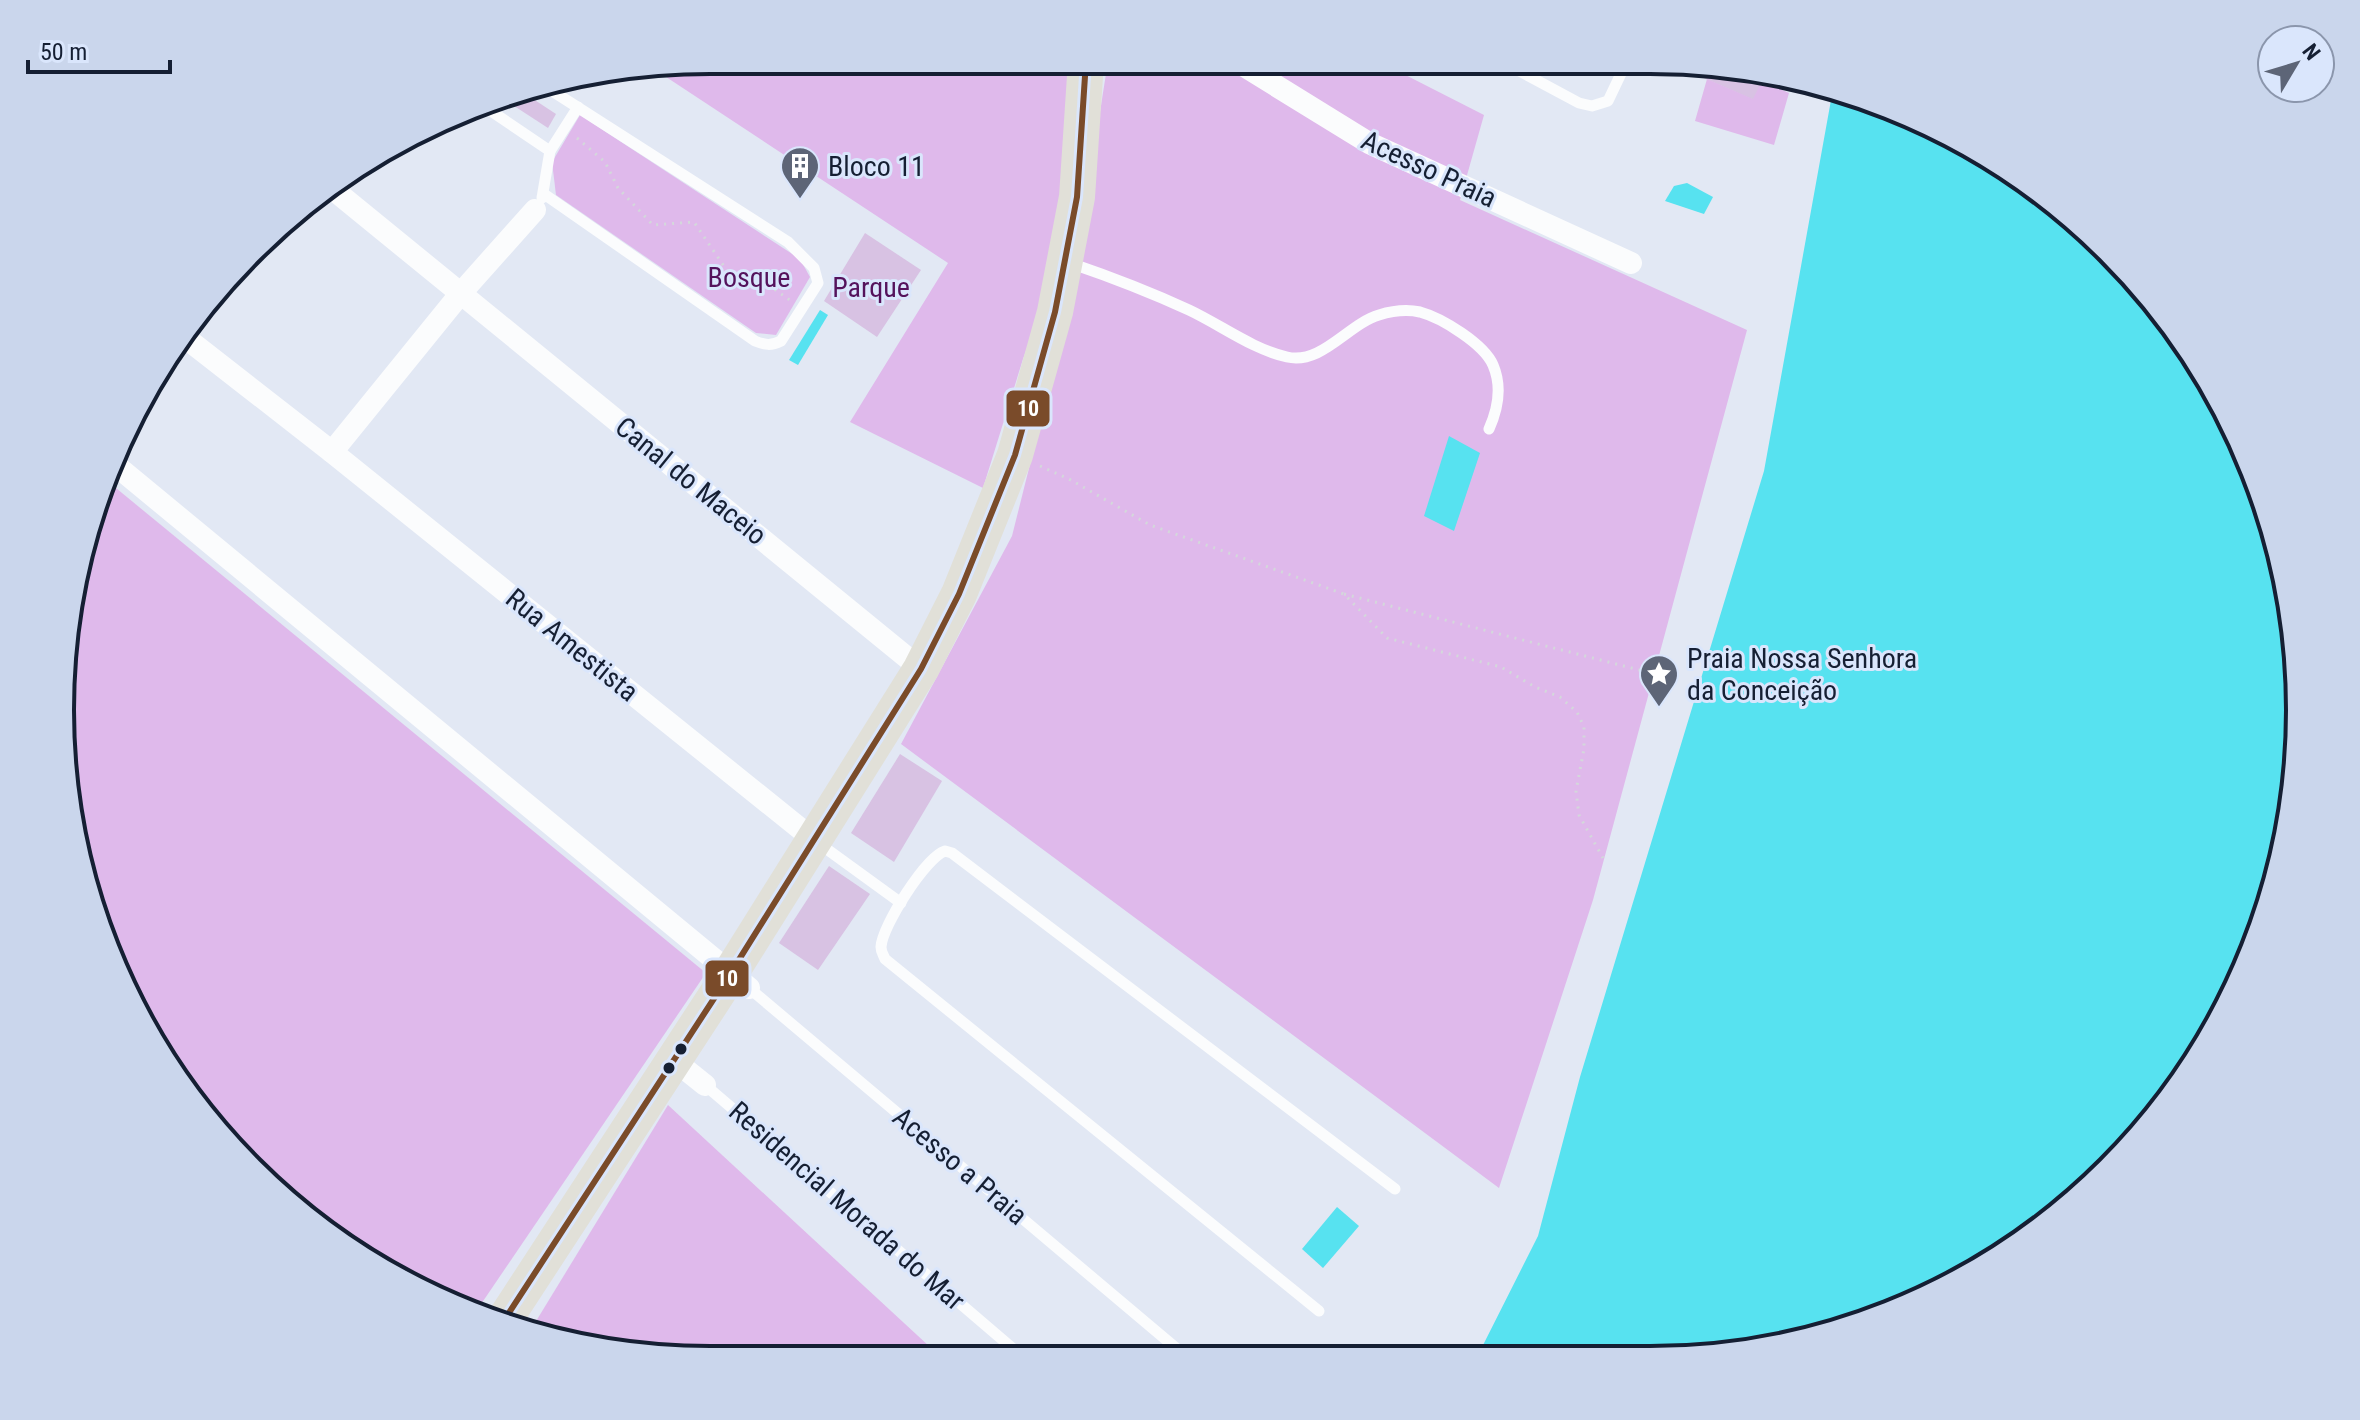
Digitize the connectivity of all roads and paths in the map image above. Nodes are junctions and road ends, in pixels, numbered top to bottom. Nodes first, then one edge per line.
1 (1085, 74) edge
2 (1257, 74) edge
3 (1525, 74) edge
4 (1621, 74) edge
5 (556, 93) edge
6 (578, 107) junction
7 (493, 113) edge
8 (565, 128) junction
9 (550, 151) junction
10 (339, 194) edge
11 (540, 202) junction
12 (1066, 262) junction
13 (1631, 263) dead end
14 (461, 293) junction
15 (802, 309) junction
16 (191, 342) edge
17 (1489, 429) dead end
18 (332, 452) junction
19 (1015, 455) junction
20 (121, 470) edge
21 (1344, 594) junction
22 (921, 669) junction
23 (1651, 673) dead end
24 (813, 839) junction
25 (1603, 858) dead end
26 (901, 903) junction
27 (740, 981) junction
28 (675, 1061) junction
29 (705, 1085) joint
30 (1395, 1189) dead end
31 (1319, 1311) dead end
32 (509, 1313) edge
33 (1010, 1346) edge
34 (1174, 1346) edge

1 - 12 main road
2 - 13 street, Acesso Praia
3 - 4 lane
5 - 6 lane
6 - 8 lane
6 - 15 lane
7 - 9 lane
8 - 9 lane
8 - 15 path
9 - 11 lane
10 - 14 street, Canal do Maceio
11 - 14 street
11 - 15 lane
12 - 17 lane
12 - 19 main road
14 - 18 street
14 - 22 street, Canal do Maceio
16 - 18 street, Rua Amestista
18 - 24 street, Rua Amestista
19 - 21 path
19 - 22 main road
20 - 27 street
21 - 23 path
21 - 25 path
22 - 24 main road
24 - 26 lane
24 - 27 main road
26 - 30 lane
26 - 31 lane
27 - 28 main road
27 - 34 lane, Acesso a Praia
28 - 29 street
28 - 32 main road
29 - 33 lane, Residencial Morada do Mar

